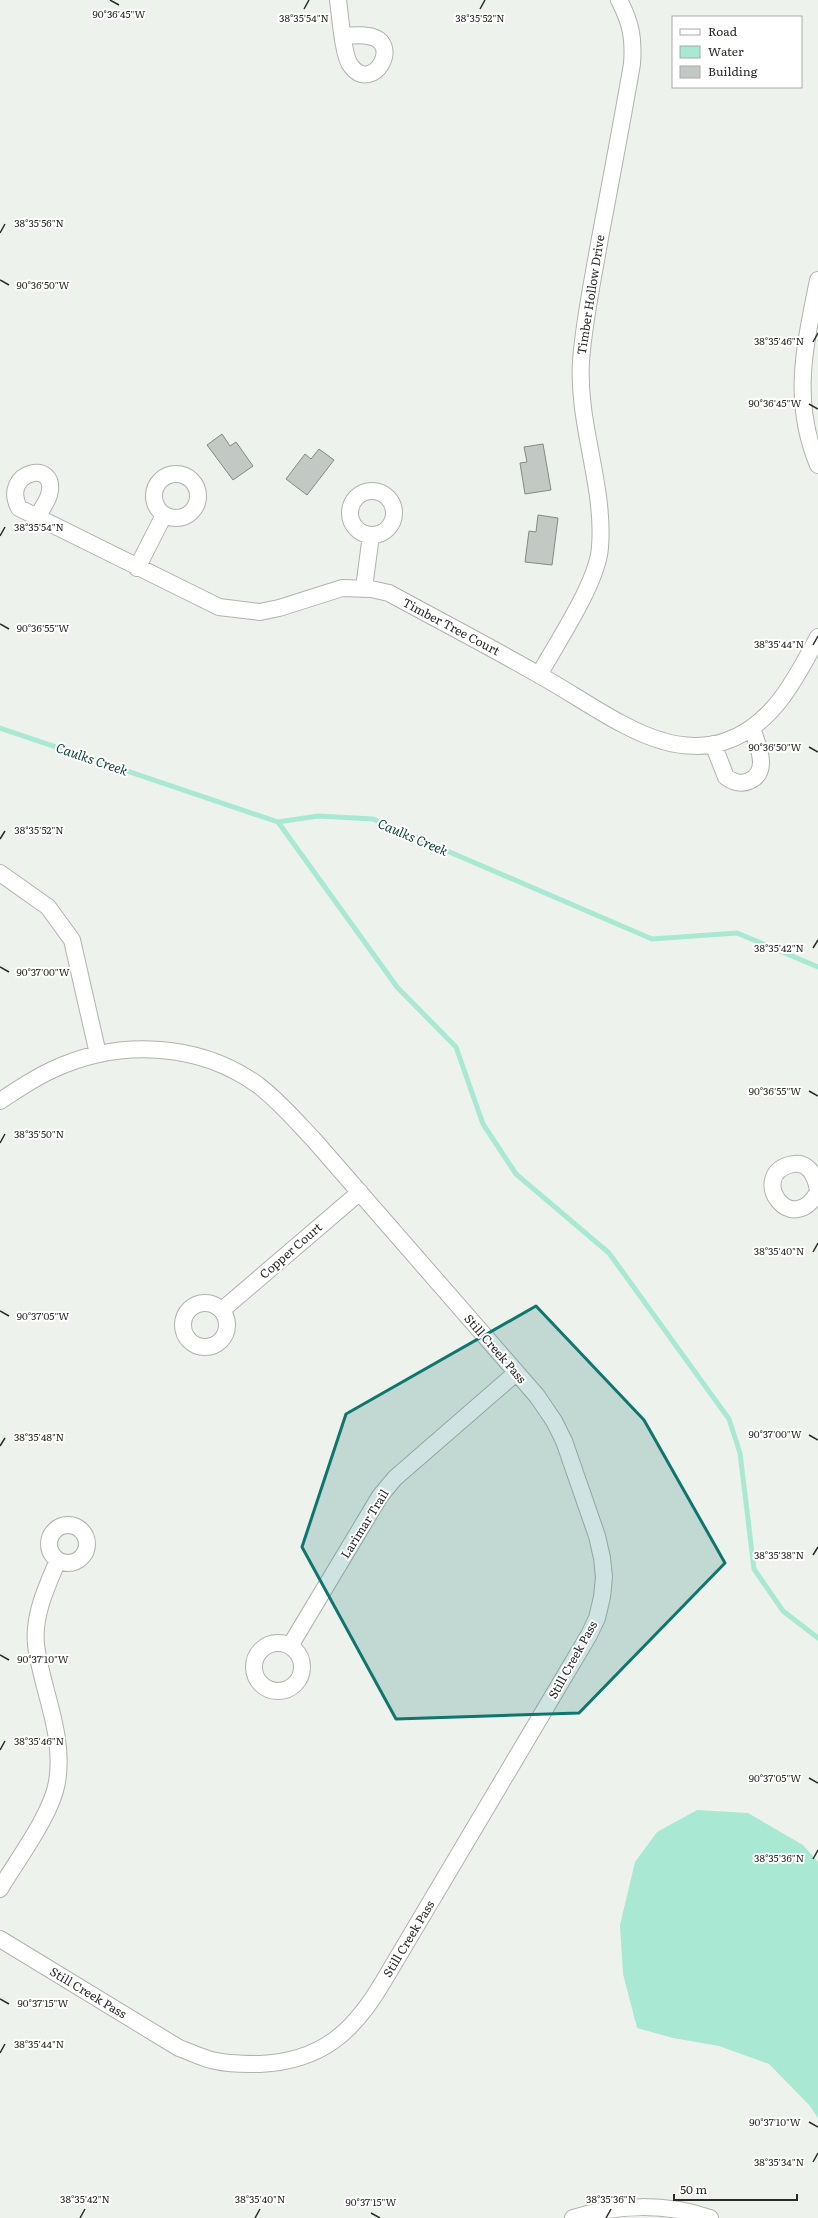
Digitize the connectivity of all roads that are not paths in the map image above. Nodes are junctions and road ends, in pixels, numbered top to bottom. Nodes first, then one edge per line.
1 (338, 0) edge
2 (619, 0) edge
3 (343, 36) dead end
4 (818, 280) edge
5 (818, 465) edge
6 (164, 515) dead end
7 (37, 517) dead end
8 (371, 535) dead end
9 (138, 568) junction
10 (364, 588) junction
11 (818, 637) edge
12 (540, 675) junction
13 (752, 728) junction
14 (713, 744) junction
15 (0, 873) edge
16 (98, 1054) junction
17 (0, 1101) edge
18 (360, 1192) junction
19 (222, 1310) dead end
20 (516, 1372) junction
21 (58, 1560) dead end
22 (290, 1646) dead end
23 (0, 1889) edge
24 (0, 1940) edge
25 (573, 2218) edge
26 (710, 2218) edge

1 - 3 street
2 - 12 street, Timber Hollow Drive
4 - 5 street
6 - 9 street
7 - 9 street, Timber Tree Court
8 - 10 street
9 - 10 street, Timber Tree Court
10 - 12 street, Timber Tree Court
11 - 13 street, Timber Tree Court
12 - 14 street, Timber Tree Court
13 - 14 street, Timber Tree Court
13 - 14 street
15 - 16 street
16 - 17 street, Still Creek Pass
16 - 18 street, Still Creek Pass
18 - 19 street, Copper Court
18 - 20 street, Still Creek Pass
20 - 22 street, Larimar Trail
20 - 24 street, Still Creek Pass
21 - 23 street
25 - 26 street

